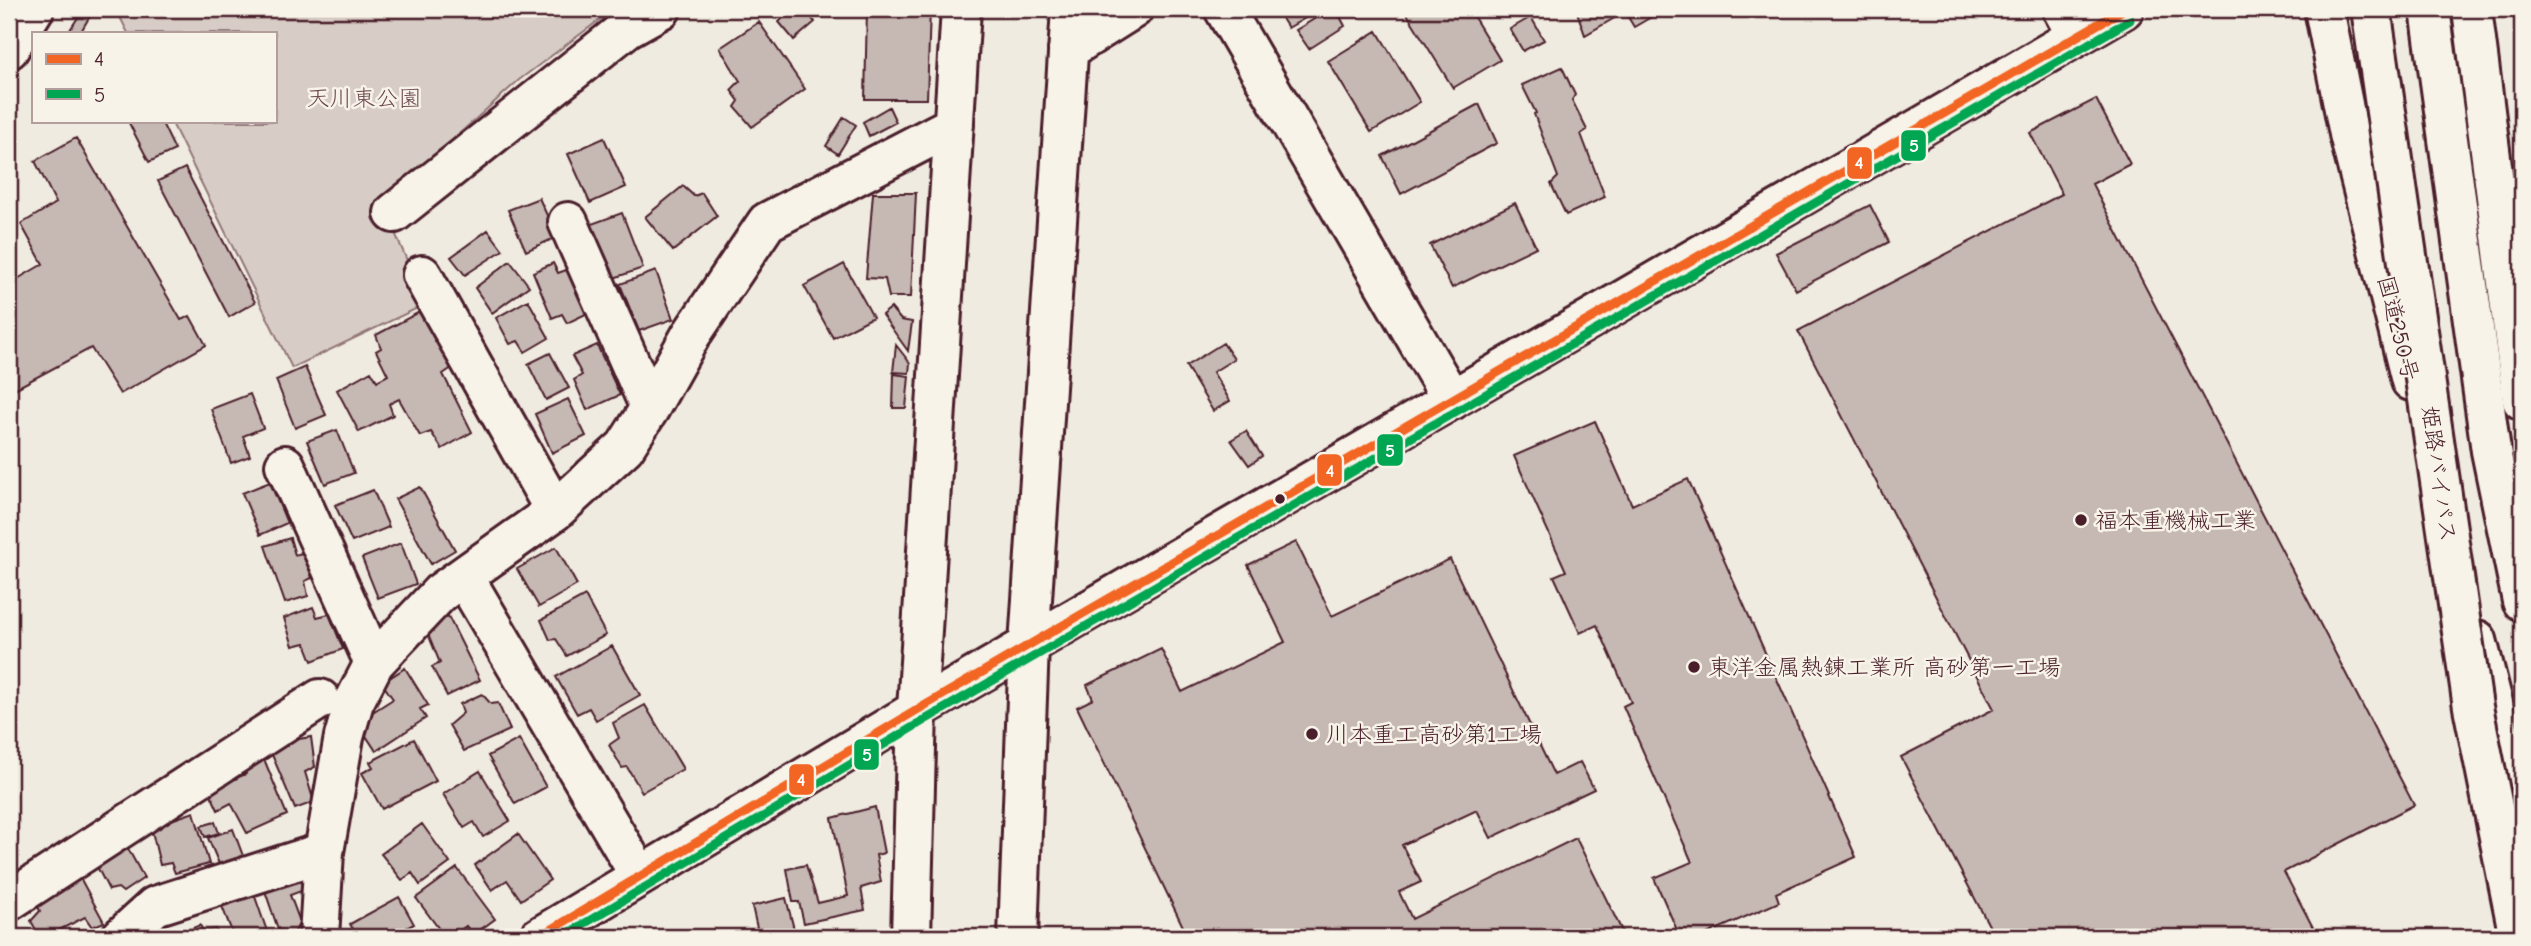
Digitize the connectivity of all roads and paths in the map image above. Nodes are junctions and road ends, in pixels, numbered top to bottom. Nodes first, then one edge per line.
1 (34, 9) edge
2 (661, 9) edge
3 (961, 9) edge
4 (1071, 9) edge
5 (1133, 9) edge
6 (1224, 9) edge
7 (2124, 9) edge
8 (2324, 9) edge
9 (2371, 9) edge
10 (2430, 9) edge
11 (2472, 9) edge
12 (2070, 22) edge
13 (9, 48) edge
14 (1068, 50) junction
15 (954, 125) junction
16 (394, 213) dead end
17 (568, 222) dead end
18 (422, 275) dead end
19 (1452, 400) junction
20 (2522, 400) edge
21 (650, 408) junction
22 (285, 465) dead end
23 (555, 511) junction
24 (464, 577) junction
25 (2522, 601) edge
26 (1029, 645) junction
27 (374, 663) junction
28 (320, 699) dead end
29 (917, 710) junction
30 (2522, 850) edge
31 (324, 852) junction
32 (640, 876) junction
33 (9, 901) edge
34 (121, 937) edge
35 (318, 937) edge
36 (539, 937) edge
37 (911, 937) edge
38 (1018, 937) edge
39 (2519, 937) edge

1 - 13 main road
2 - 16 main road
3 - 15 main road
4 - 14 main road
5 - 14 main road
6 - 19 main road
7 - 12 main road
8 - 30 main road, 国道250号
9 - 39 main road, 姫路バイパス, bridge
10 - 25 main road
11 - 20 main road
12 - 19 main road
14 - 26 main road
15 - 21 main road
15 - 29 main road
17 - 21 main road
18 - 23 main road
19 - 26 main road
21 - 23 main road
22 - 27 main road
23 - 24 main road
24 - 27 main road
24 - 32 main road
26 - 29 main road
26 - 38 main road
27 - 31 main road
28 - 33 main road
29 - 32 main road
29 - 37 main road
31 - 34 main road
31 - 35 main road
32 - 36 main road

